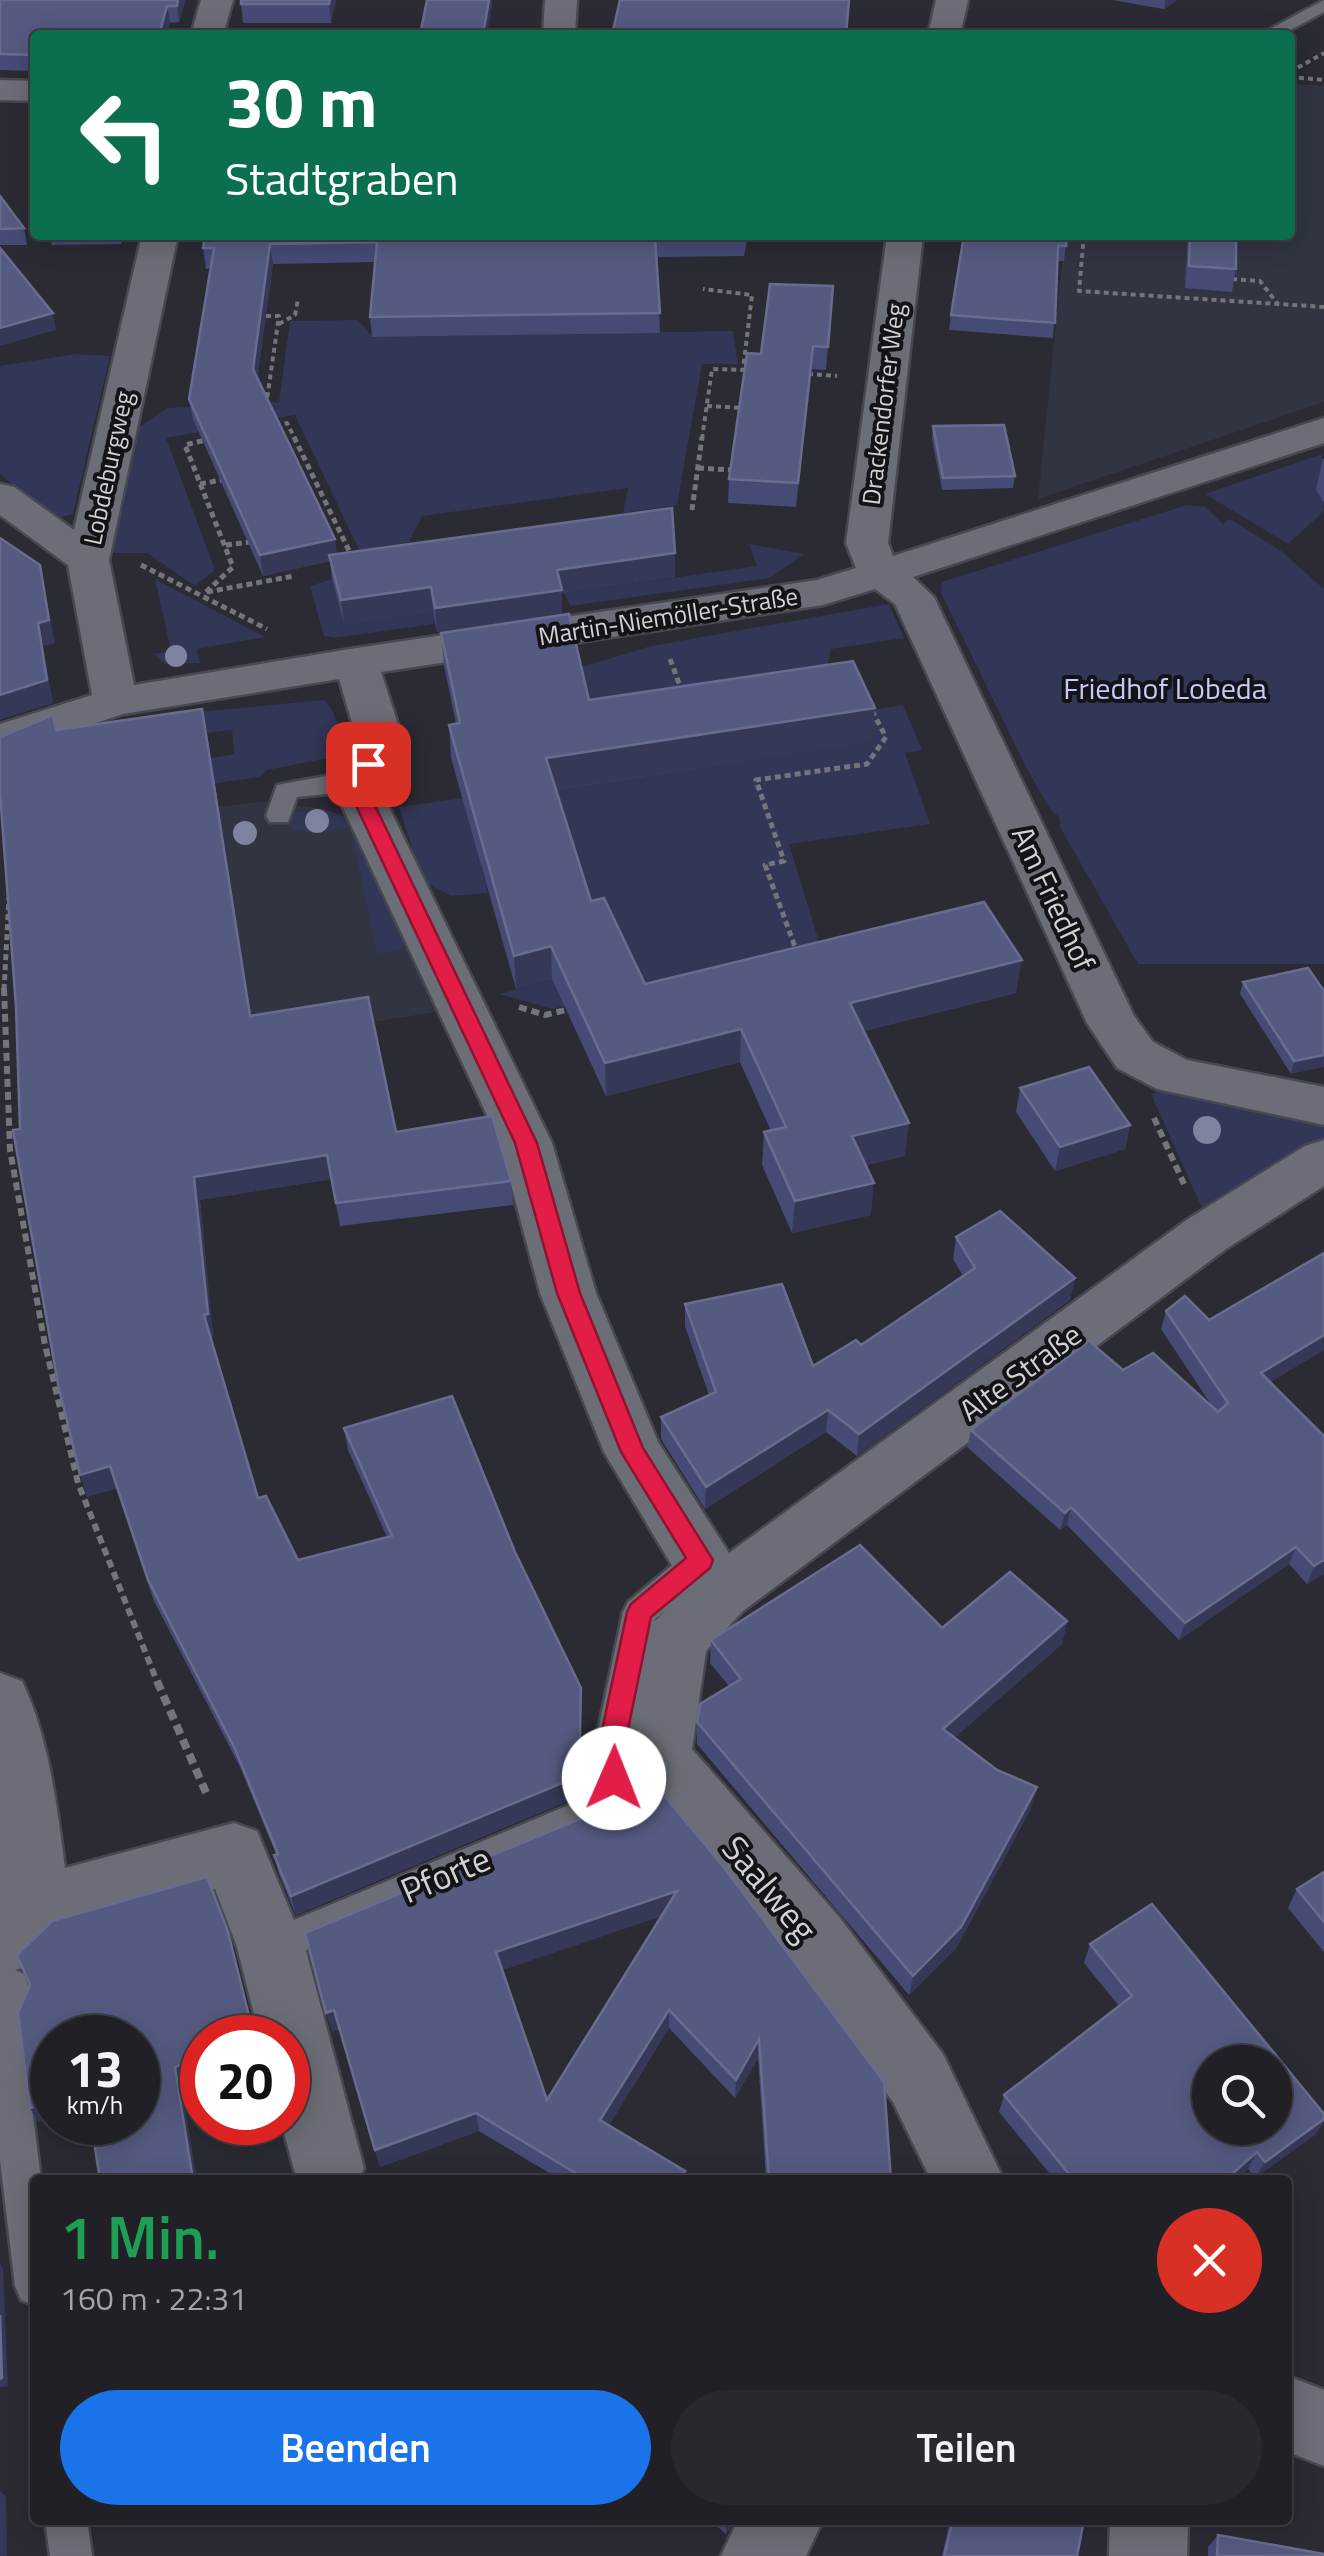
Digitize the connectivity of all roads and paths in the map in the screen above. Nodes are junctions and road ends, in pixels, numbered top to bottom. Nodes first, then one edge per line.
1 (217, 0) edge
2 (560, 0) edge
3 (952, 0) edge
4 (1322, 8) edge
5 (208, 30) edge
6 (559, 30) edge
7 (945, 30) edge
8 (1278, 30) edge
9 (1324, 53) edge
10 (1295, 71) edge
11 (1295, 75) edge
12 (1324, 80) edge
13 (0, 90) edge
14 (30, 91) edge
15 (159, 240) edge
16 (904, 240) edge
17 (1084, 240) edge
18 (1232, 279) edge
19 (703, 289) dead end
20 (298, 298) dead end
21 (1278, 304) junction
22 (1324, 307) edge
23 (242, 316) edge
24 (278, 325) junction
25 (743, 370) junction
26 (755, 371) edge
27 (808, 374) edge
28 (853, 377) dead end
29 (248, 399) edge
30 (707, 406) junction
31 (742, 408) edge
32 (270, 427) edge
33 (1324, 430) edge
34 (219, 438) edge
35 (698, 468) junction
36 (733, 470) edge
37 (221, 480) edge
38 (200, 484) junction
39 (0, 496) edge
40 (328, 508) junction
41 (314, 510) edge
42 (692, 510) dead end
43 (249, 542) edge
44 (226, 545) junction
45 (353, 559) edge
46 (108, 563) junction
47 (879, 572) junction
48 (294, 576) edge
49 (204, 594) junction
50 (270, 631) dead end
51 (356, 662) junction
52 (694, 697) edge
53 (668, 701) edge
54 (115, 702) junction
55 (868, 705) edge
56 (0, 746) edge
57 (356, 784) junction
58 (279, 816) dead end
59 (10, 886) edge
60 (799, 957) junction
61 (780, 962) edge
62 (803, 966) edge
63 (586, 1006) edge
64 (465, 1012) junction
65 (1135, 1055) junction
66 (1324, 1106) edge
67 (1324, 1160) edge
68 (1207, 1234) junction
69 (711, 1577) junction
70 (0, 1701) edge
71 (234, 1853) junction
72 (18, 1926) edge
73 (270, 1946) junction
74 (0, 2000) edge
75 (308, 2174) edge
76 (966, 2175) edge
77 (30, 2237) edge
78 (1292, 2416) edge
79 (1324, 2428) edge
80 (67, 2525) edge
81 (781, 2525) edge
82 (1148, 2525) edge
83 (71, 2556) edge
84 (760, 2556) edge
85 (1148, 2556) edge

1 - 5 street
2 - 6 street
3 - 7 street
4 - 8 lane
9 - 10 path
11 - 12 path
13 - 14 street
15 - 46 street, Lobdeburgweg
16 - 47 street, Drackendorfer Weg
17 - 21 path
18 - 21 path
19 - 25 path
20 - 24 path
21 - 22 path
23 - 24 path
24 - 29 path
25 - 26 path
25 - 30 path
27 - 28 path
30 - 31 path
30 - 35 path
32 - 40 path
33 - 47 street, Martin-Niemöller-Straße
34 - 38 path
35 - 36 path
35 - 42 path
37 - 38 path
38 - 44 path
39 - 46 street
40 - 41 path
40 - 45 path
43 - 44 path
44 - 49 path
46 - 49 path
46 - 54 street, Lobdeburgweg
47 - 51 street, Martin-Niemöller-Straße
47 - 65 street, Am Friedhof
48 - 49 path
49 - 50 path
51 - 54 street, Martin-Niemöller-Straße
51 - 57 street
52 - 53 path
54 - 56 street, Martin-Niemöller-Straße
55 - 60 path
57 - 58 lane
57 - 64 street
59 - 71 path
60 - 61 path
60 - 62 path
63 - 64 path
64 - 69 street
65 - 66 street
65 - 68 path
67 - 68 street, Alte Straße
68 - 69 street, Alte Straße
69 - 73 lane, Pforte
69 - 76 street, Saalweg
70 - 72 street
71 - 72 street
71 - 73 street
73 - 75 street
74 - 77 lane
78 - 79 street
80 - 83 lane
81 - 84 street
82 - 85 street

